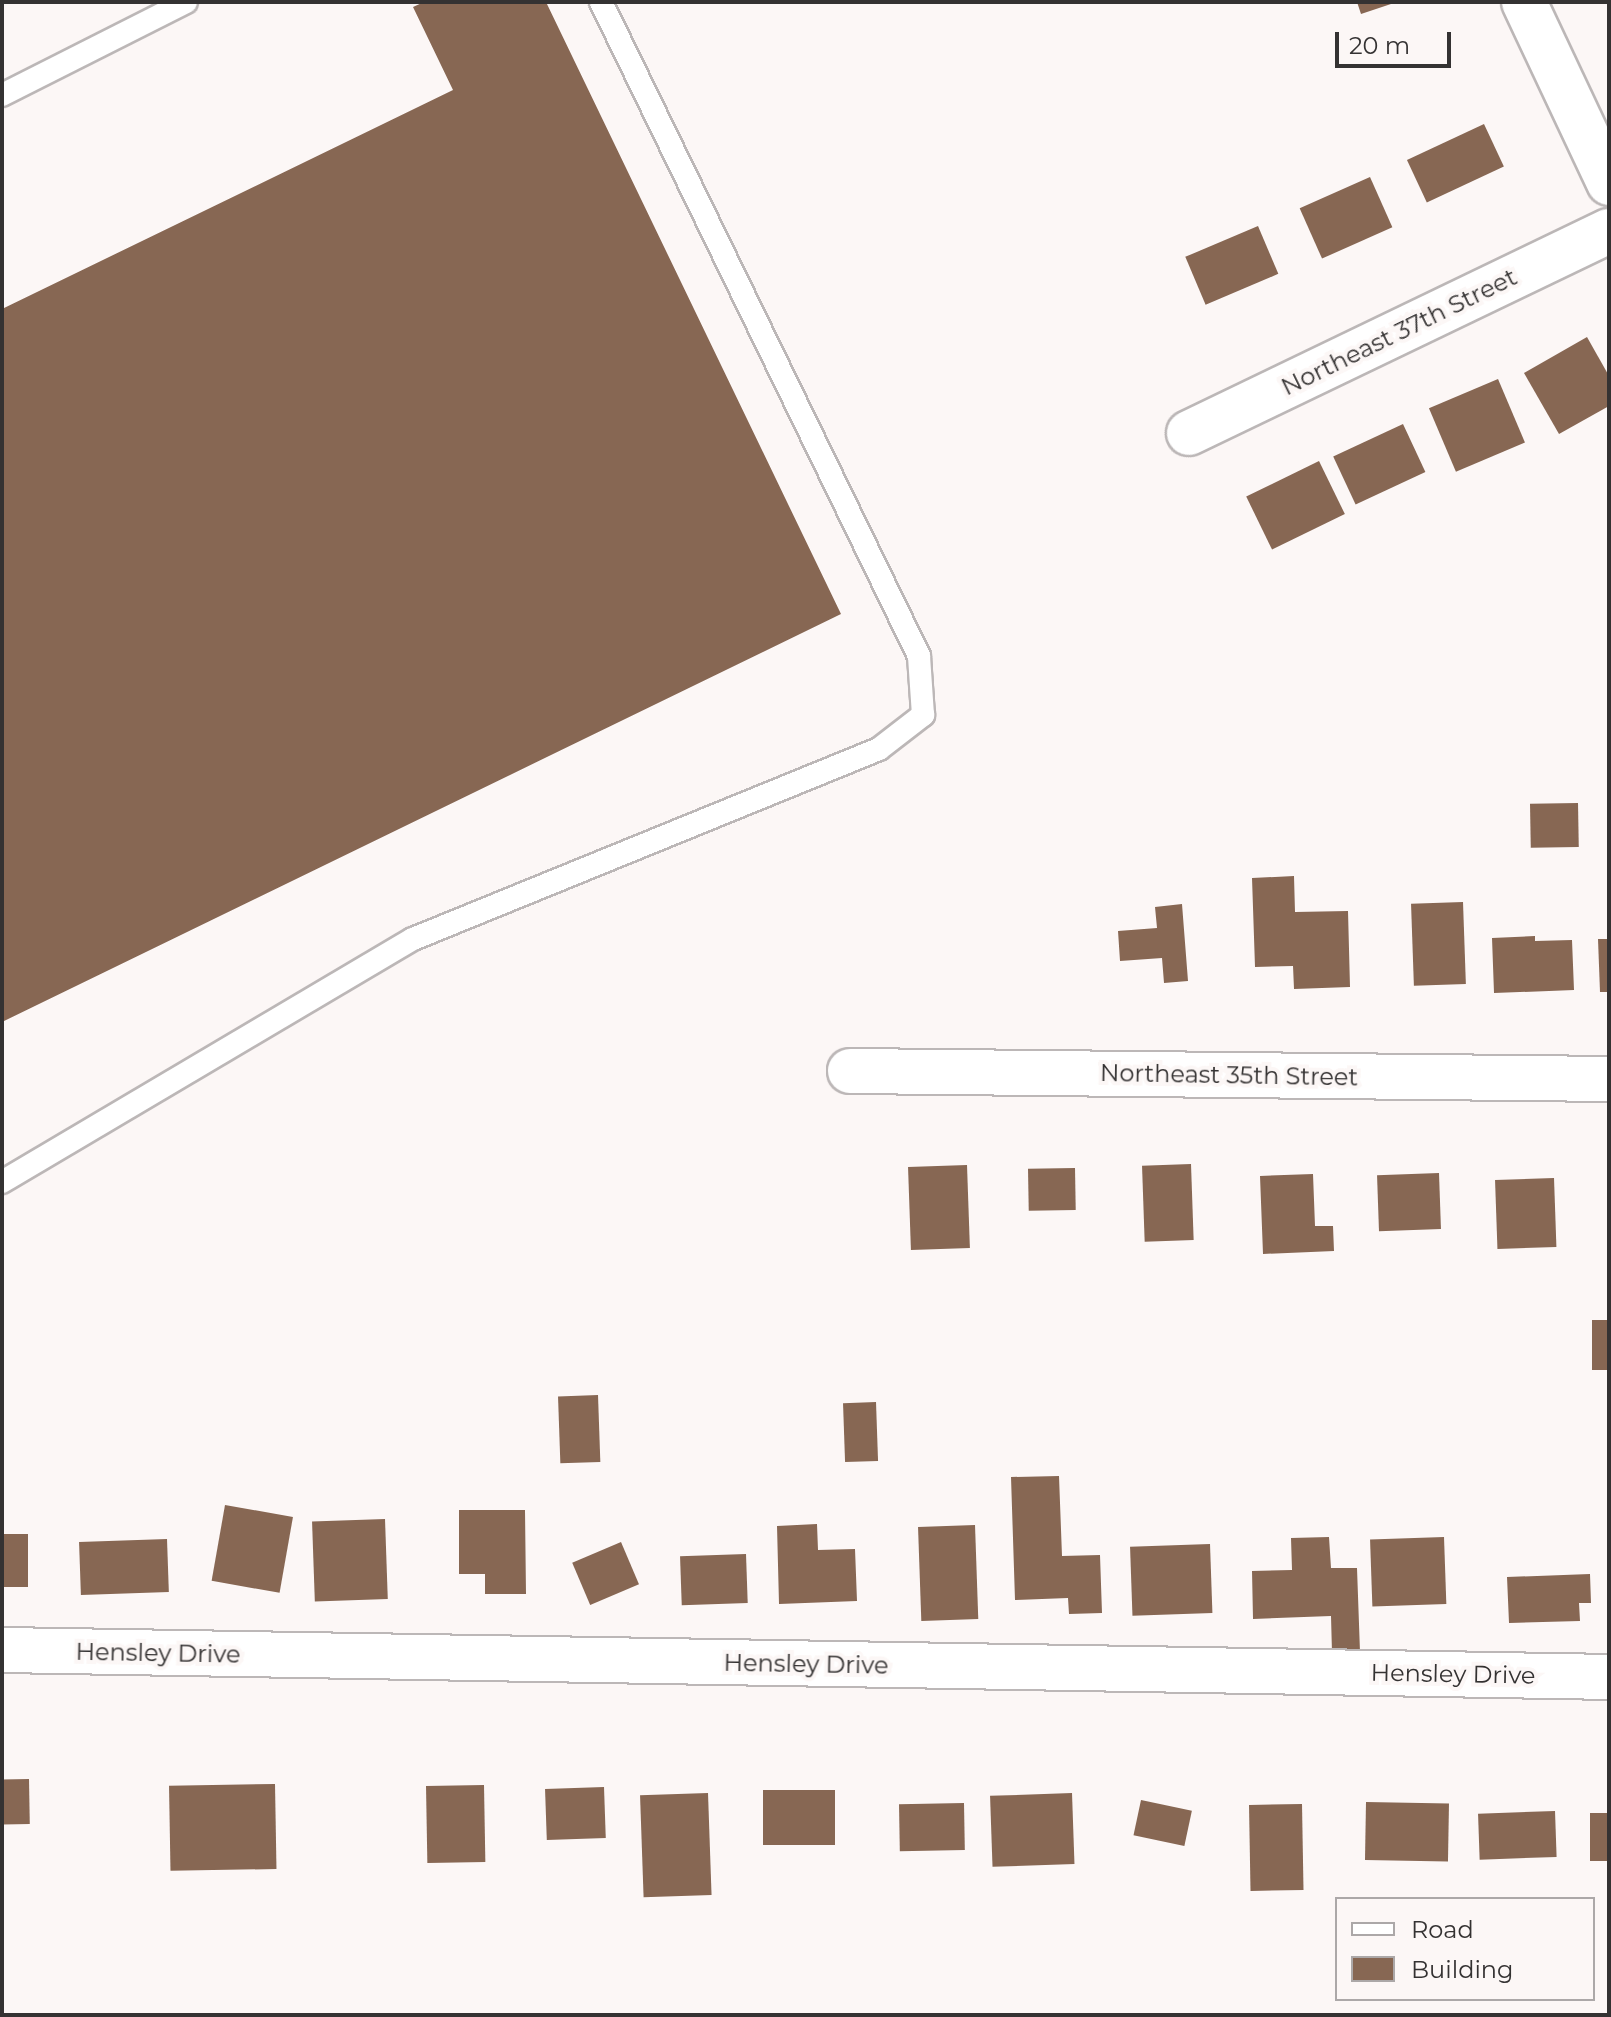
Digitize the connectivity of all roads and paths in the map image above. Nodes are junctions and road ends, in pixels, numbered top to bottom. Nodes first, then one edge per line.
1 (186, 2) edge
2 (601, 2) edge
3 (1524, 2) edge
4 (2, 95) edge
5 (1609, 183) edge
6 (1609, 231) edge
7 (1189, 433) dead end
8 (850, 1071) dead end
9 (1609, 1079) edge
10 (2, 1182) edge
11 (2, 1650) edge
12 (1609, 1677) edge

1 - 4 lane
2 - 10 lane
3 - 5 street
6 - 7 street, Northeast 37th Street
8 - 9 street, Northeast 35th Street
11 - 12 street, Hensley Drive

